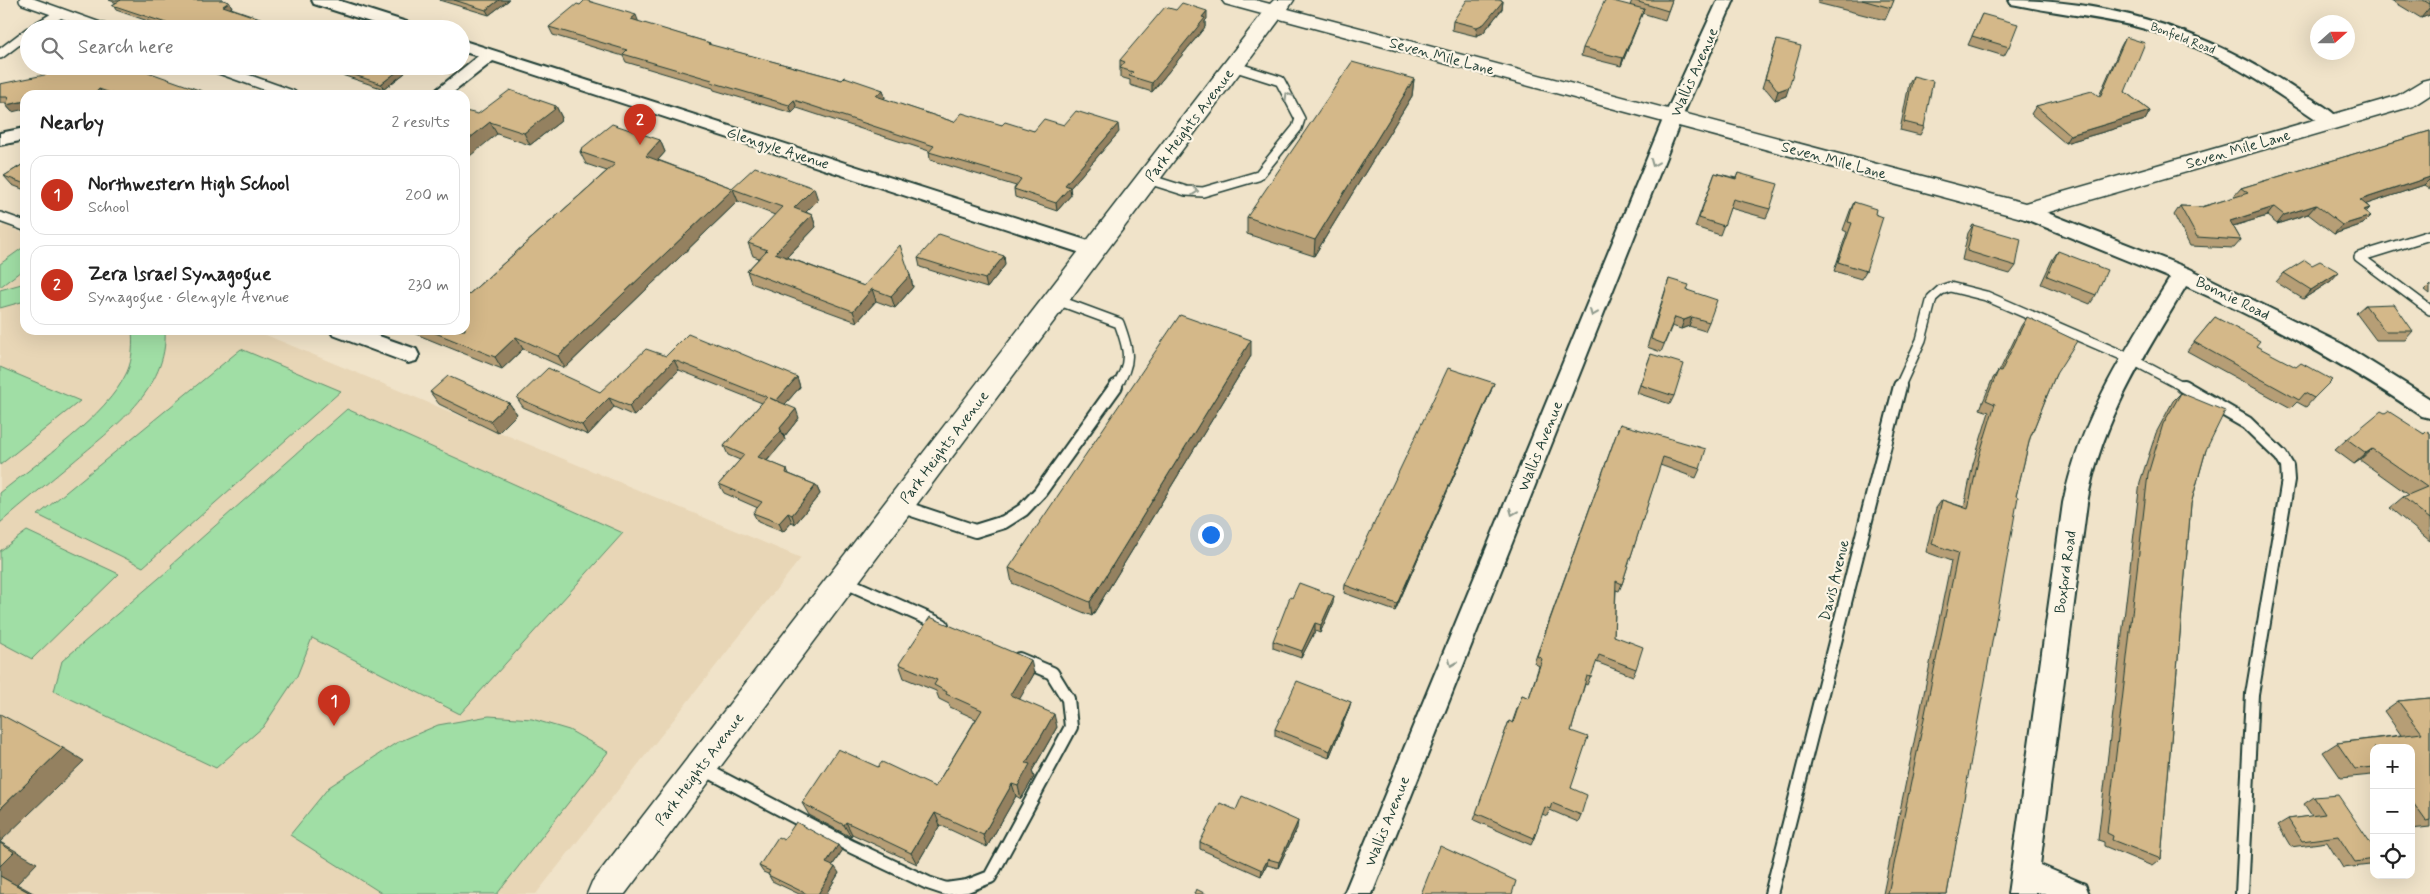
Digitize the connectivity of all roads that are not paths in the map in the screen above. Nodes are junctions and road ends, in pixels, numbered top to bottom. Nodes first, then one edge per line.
1 (24, 0) edge
2 (320, 0) edge
3 (1232, 0) edge
4 (1726, 0) edge
5 (2017, 0) edge
6 (1279, 6) edge
7 (61, 14) junction
8 (50, 20) edge
9 (78, 20) edge
10 (382, 20) edge
11 (20, 39) edge
12 (470, 48) edge
13 (0, 54) edge
14 (490, 55) junction
15 (1233, 66) junction
16 (470, 71) edge
17 (236, 75) edge
18 (464, 75) edge
19 (2430, 86) edge
20 (278, 90) edge
21 (445, 90) edge
22 (1673, 117) junction
23 (2332, 122) junction
24 (20, 135) edge
25 (0, 139) edge
26 (1148, 179) junction
27 (2025, 211) junction
28 (1, 219) edge
29 (20, 225) edge
30 (2430, 235) edge
31 (1094, 250) junction
32 (2183, 274) junction
33 (1057, 300) junction
34 (2430, 310) edge
35 (354, 335) edge
36 (408, 355) dead end
37 (2131, 359) junction
38 (2427, 403) edge
39 (900, 506) junction
40 (842, 581) junction
41 (952, 629) edge
42 (1007, 653) edge
43 (701, 767) junction
44 (2023, 883) edge
45 (604, 894) edge
46 (1358, 894) edge
47 (1771, 894) edge
48 (2075, 894) edge
49 (2242, 894) edge

1 - 7 lane
2 - 10 street
3 - 6 street, Seven Mile Lane
4 - 22 street, Wallis Avenue
5 - 23 street, Bonfield Road
6 - 15 street, Park Heights Avenue
6 - 22 street, Seven Mile Lane
7 - 8 lane
7 - 9 lane
11 - 13 lane
12 - 14 street, Glengyle Avenue
14 - 16 street
14 - 31 street, Glengyle Avenue
15 - 26 street, Park Heights Avenue
26 -> 15 lane
17 - 20 lane
18 - 21 street
19 - 23 street, Seven Mile Lane
22 - 27 street, Seven Mile Lane
22 -> 46 street, Wallis Avenue
23 - 27 street, Seven Mile Lane
24 - 25 street
26 - 31 street, Park Heights Avenue
27 - 32 street, Bonnie Road
28 - 29 lane
30 - 34 lane
31 - 33 street, Park Heights Avenue
32 - 37 street, Boxford Road
32 - 38 street, Bonnie Road
33 - 39 street, Park Heights Avenue
33 - 39 lane
35 - 36 street
37 - 44 street, Boxford Road
37 - 47 lane, Davis Avenue
37 - 49 lane
39 - 40 street, Park Heights Avenue
40 - 41 lane
40 - 43 street, Park Heights Avenue
42 - 43 lane
43 - 45 street, Park Heights Avenue
44 - 48 street

